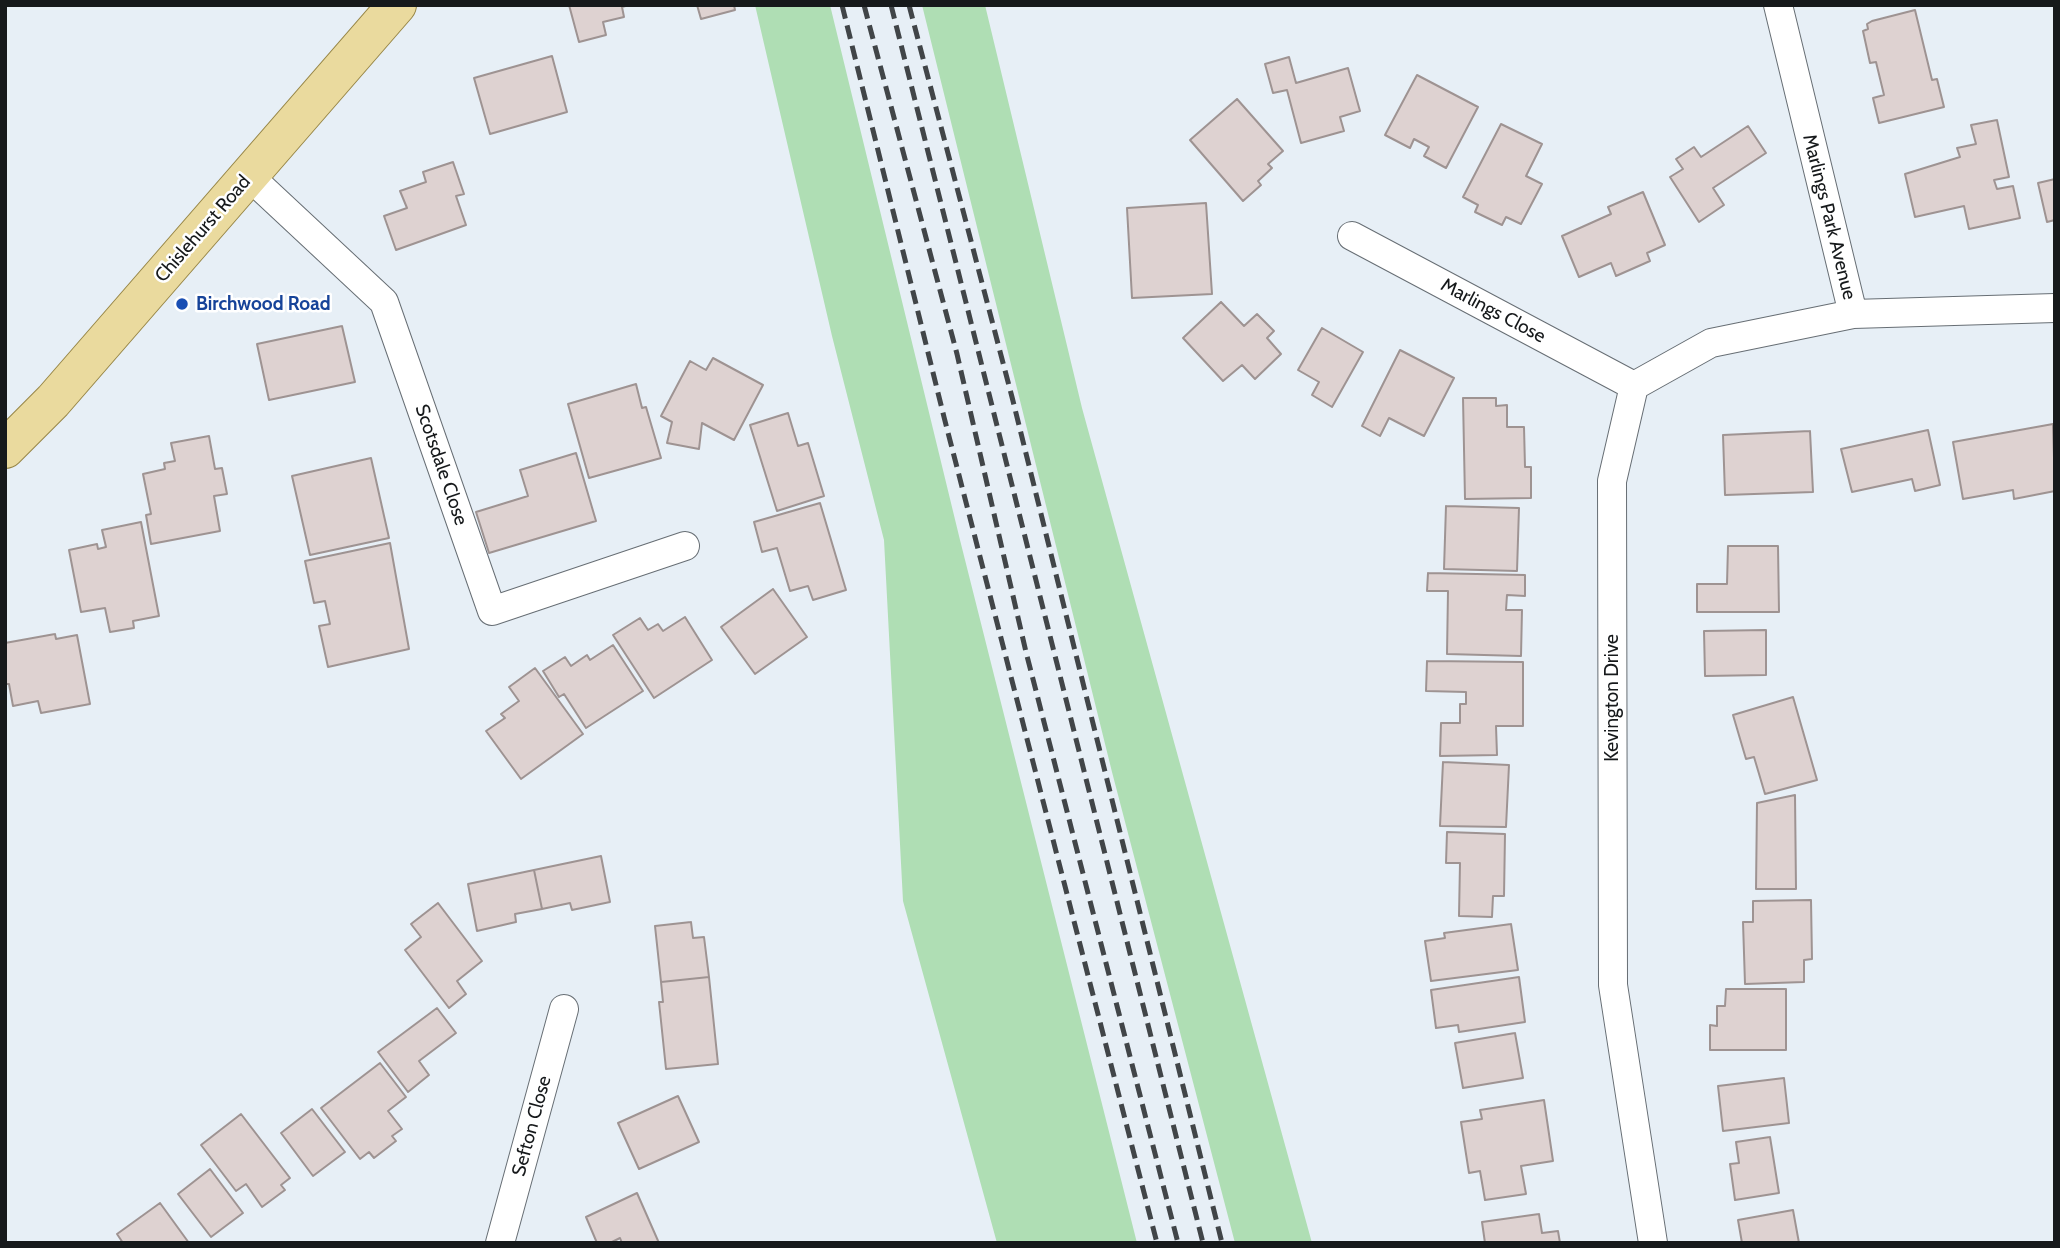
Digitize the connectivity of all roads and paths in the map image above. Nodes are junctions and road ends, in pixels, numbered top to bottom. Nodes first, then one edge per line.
1 (1778, 5) edge
2 (382, 11) edge
3 (249, 176) junction
4 (1352, 236) dead end
5 (2055, 307) edge
6 (1853, 314) junction
7 (1634, 386) junction
8 (5, 449) edge
9 (685, 546) dead end
10 (564, 1009) dead end
11 (500, 1243) edge
12 (1653, 1243) edge

1 - 6 street, Marlings Park Avenue
2 - 3 main road, Chislehurst Road
3 - 8 main road, Chislehurst Road
3 - 9 street, Scotsdale Close
4 - 7 street, Marlings Close
5 - 6 street, Marlings Park Avenue
6 - 7 street
7 - 12 street, Kevington Drive
10 - 11 street, Sefton Close

